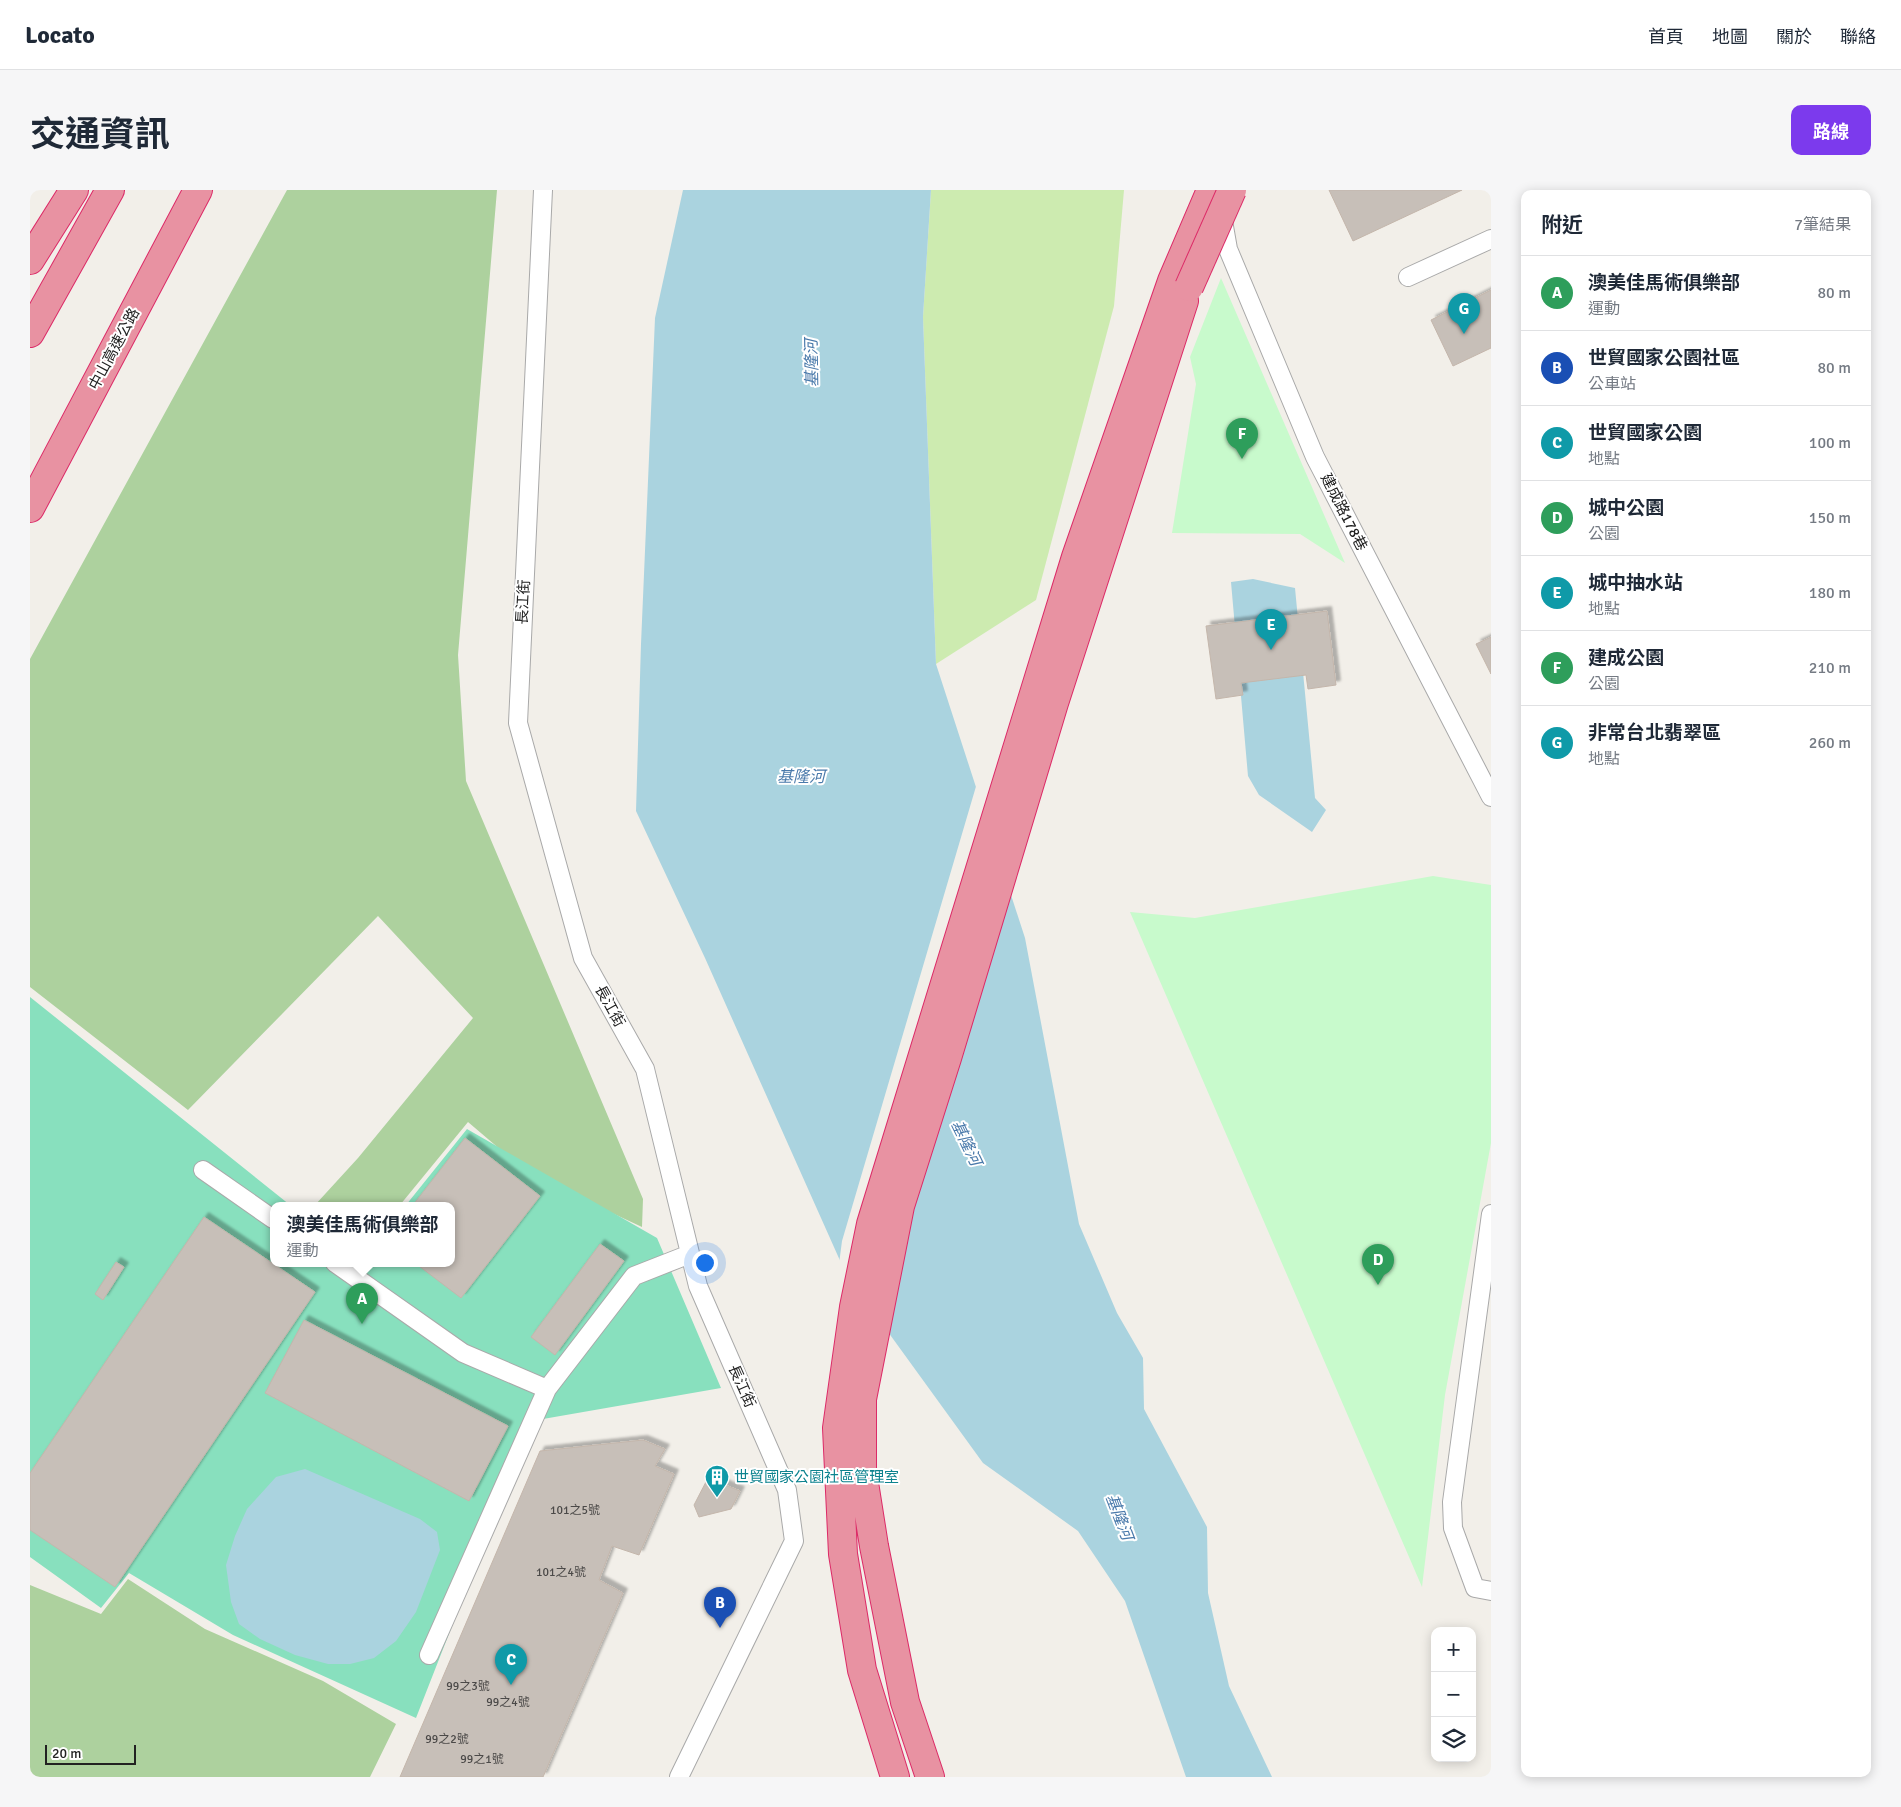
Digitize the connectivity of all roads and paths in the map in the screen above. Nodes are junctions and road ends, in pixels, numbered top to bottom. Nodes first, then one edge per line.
1 (74, 190) edge
2 (110, 190) edge
3 (198, 190) edge
4 (543, 190) edge
5 (1211, 190) edge
6 (1217, 190) edge
7 (1232, 190) edge
8 (1491, 239) edge
9 (30, 260) edge
10 (1408, 277) dead end
11 (30, 332) edge
12 (30, 508) edge
13 (1491, 797) edge
14 (203, 1170) dead end
15 (1491, 1214) edge
16 (270, 1218) edge
17 (690, 1254) junction
18 (341, 1267) edge
19 (547, 1390) junction
20 (1491, 1591) edge
21 (430, 1655) dead end
22 (679, 1777) edge
23 (895, 1777) edge
24 (930, 1777) edge

1 - 9 highway
2 - 11 highway
3 - 12 highway, 中山高速公路
4 - 17 lane, 長江街
5 - 23 highway
6 - 13 lane, 建成路178巷
7 - 24 highway, bridge
8 - 10 lane
14 - 16 lane
15 - 20 lane
17 - 19 lane
17 - 22 lane, 長江街
18 - 19 lane
19 - 21 lane

